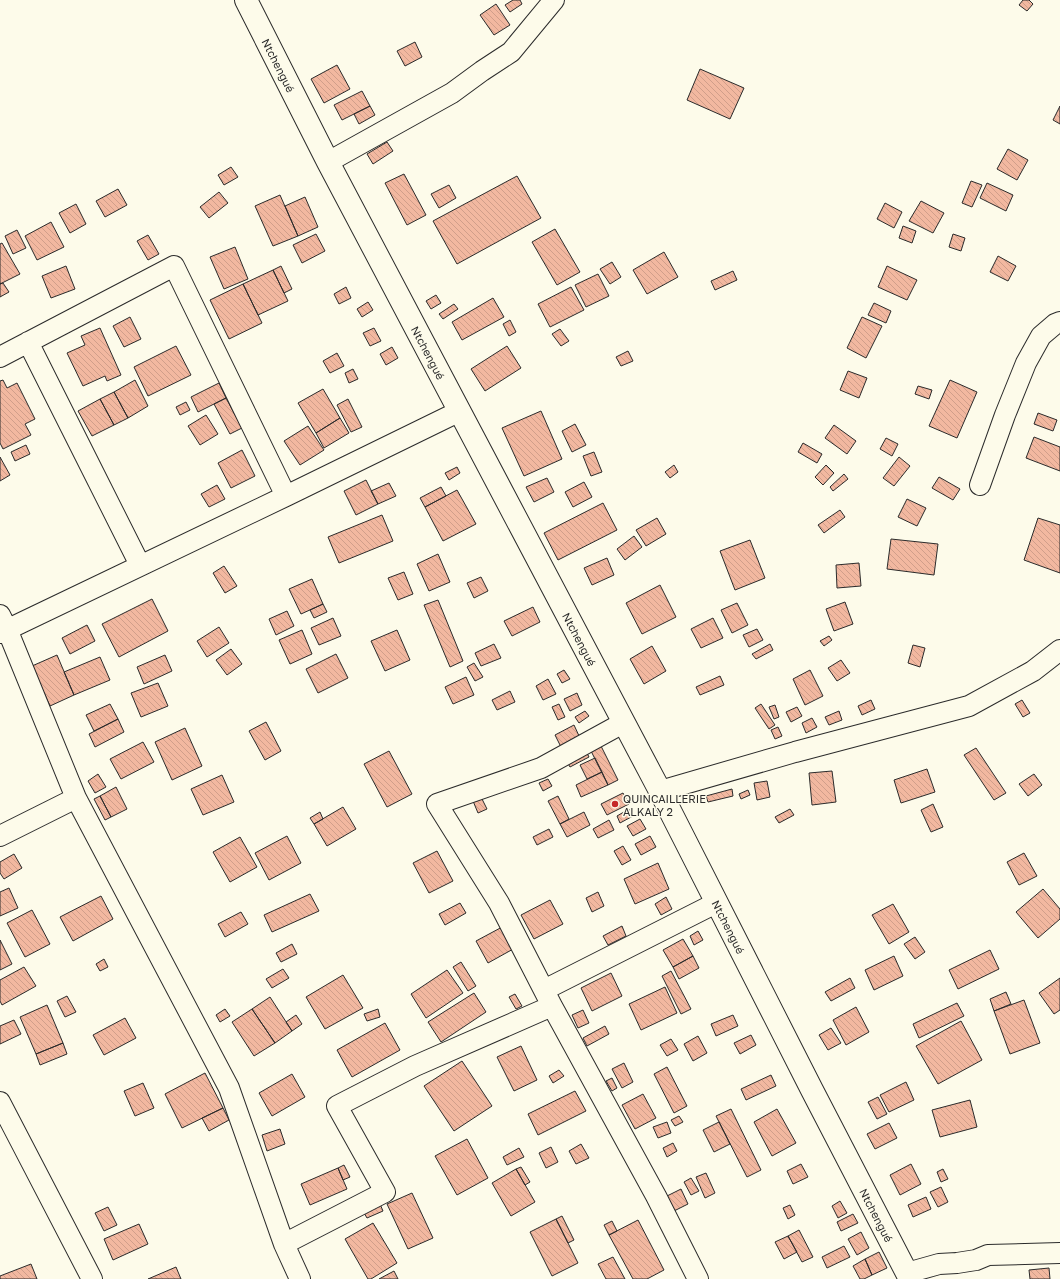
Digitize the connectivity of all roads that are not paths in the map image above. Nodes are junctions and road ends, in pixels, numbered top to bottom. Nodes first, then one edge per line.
1 (246, 0) edge
2 (554, 0) edge
3 (328, 162) junction
4 (1060, 322) edge
5 (28, 342) junction
6 (0, 358) edge
7 (460, 411) junction
8 (980, 485) dead end
9 (286, 496) junction
10 (140, 565) junction
11 (2, 626) edge
12 (1060, 650) edge
13 (623, 723) junction
14 (660, 791) junction
15 (76, 798) junction
16 (0, 836) edge
17 (716, 902) junction
18 (548, 998) junction
19 (0, 1102) edge
20 (284, 1244) junction
21 (1060, 1253) edge
22 (909, 1276) edge
23 (92, 1279) edge
24 (300, 1279) edge
25 (698, 1279) edge

1 - 3 main road, Ntchengué
2 - 3 street
3 - 7 main road, Ntchengué
4 - 8 street
5 - 6 street
5 - 9 street
5 - 10 street
7 - 9 street
7 - 13 main road, Ntchengué
9 - 10 street
10 - 11 street
11 - 15 street
12 - 14 street
13 - 14 main road, Ntchengué
13 - 18 street
14 - 17 main road, Ntchengué
15 - 16 street
15 - 20 street
17 - 18 street
17 - 22 main road, Ntchengué
18 - 20 street
18 - 25 street
19 - 23 street
20 - 24 street
21 - 22 street

